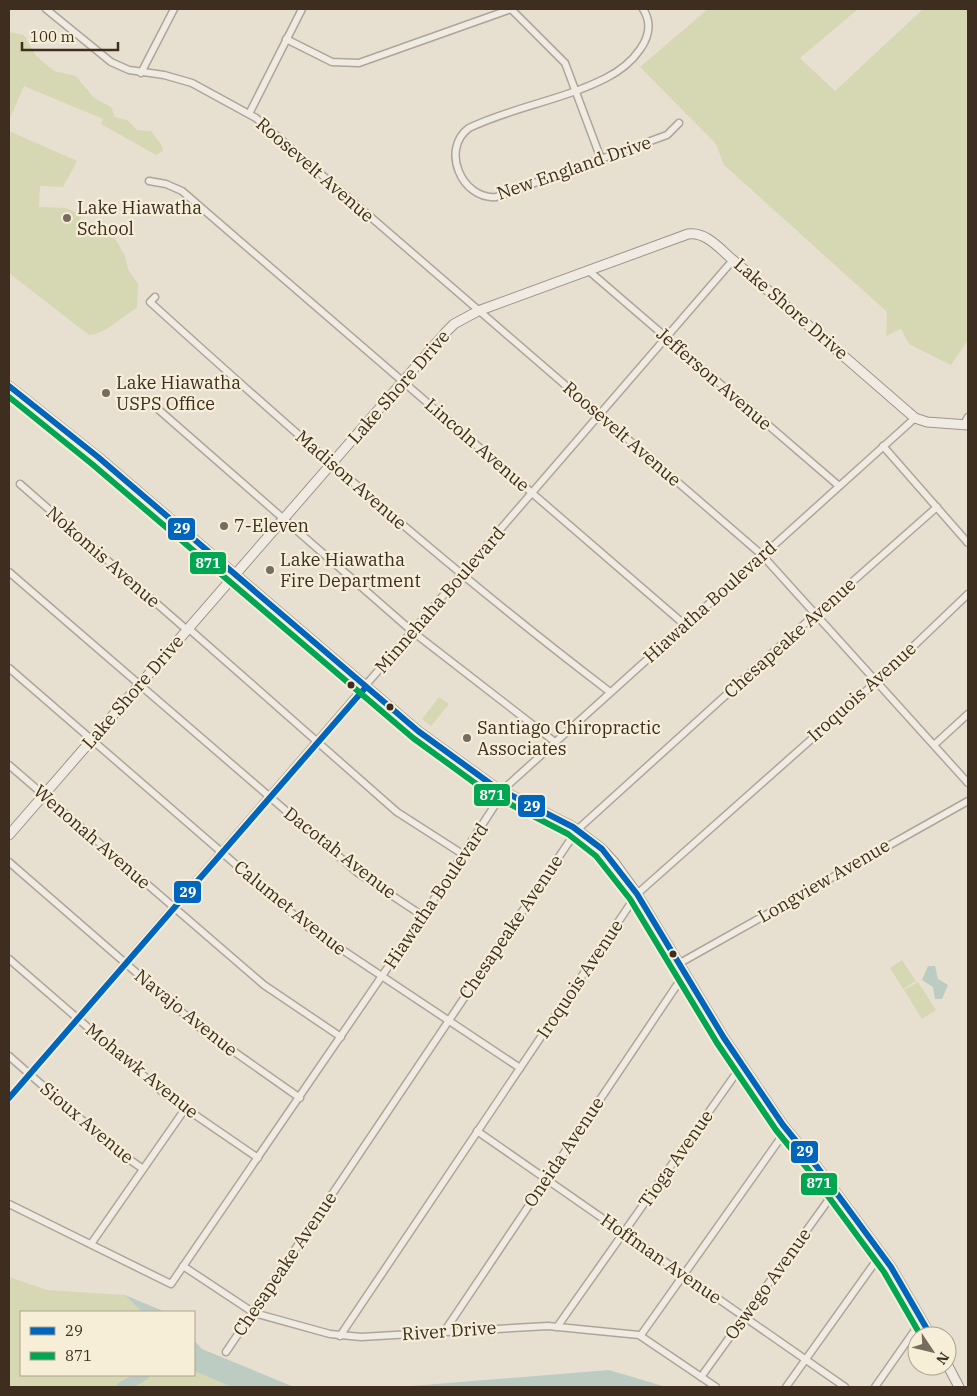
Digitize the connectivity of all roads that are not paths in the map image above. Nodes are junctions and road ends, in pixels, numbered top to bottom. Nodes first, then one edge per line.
1 (46, 9) edge
2 (58, 9) edge
3 (174, 9) edge
4 (302, 9) edge
5 (511, 9) edge
6 (643, 9) edge
7 (55, 16) junction
8 (286, 39) junction
9 (141, 73) junction
10 (576, 90) junction
11 (249, 114) junction
12 (679, 123) dead end
13 (601, 159) junction
14 (149, 181) dead end
15 (733, 260) junction
16 (589, 271) junction
17 (155, 297) dead end
18 (478, 311) junction
19 (666, 338) junction
20 (402, 381) junction
21 (9, 386) edge
22 (159, 410) dead end
23 (600, 415) junction
24 (915, 418) junction
25 (967, 422) edge
26 (883, 446) junction
27 (331, 464) junction
28 (20, 484) dead end
29 (839, 486) junction
30 (533, 493) junction
31 (937, 508) junction
32 (283, 519) junction
33 (968, 543) edge
34 (762, 555) junction
35 (9, 572) edge
36 (235, 574) junction
37 (462, 575) junction
38 (968, 594) edge
39 (816, 614) junction
40 (685, 625) junction
41 (187, 629) junction
42 (413, 632) junction
43 (9, 668) edge
44 (877, 680) junction
45 (139, 685) junction
46 (366, 687) junction
47 (610, 692) junction
48 (968, 714) edge
49 (92, 740) junction
50 (318, 742) junction
51 (555, 742) junction
52 (934, 745) junction
53 (9, 765) edge
54 (968, 783) edge
55 (504, 793) junction
56 (43, 795) junction
57 (270, 798) junction
58 (968, 801) edge
59 (577, 830) junction
60 (9, 835) edge
61 (222, 853) junction
62 (464, 855) junction
63 (9, 862) edge
64 (637, 894) junction
65 (174, 908) junction
66 (423, 916) junction
67 (9, 959) edge
68 (680, 963) junction
69 (125, 964) junction
70 (685, 973) junction
71 (382, 977) junction
72 (78, 1018) junction
73 (449, 1020) junction
74 (341, 1037) junction
75 (9, 1056) edge
76 (742, 1065) junction
77 (520, 1068) junction
78 (29, 1074) junction
79 (9, 1098) edge
80 (300, 1098) junction
81 (185, 1109) junction
82 (787, 1129) junction
83 (477, 1131) junction
84 (258, 1158) junction
85 (143, 1169) junction
86 (546, 1180) junction
87 (834, 1191) junction
88 (9, 1204) edge
89 (624, 1232) junction
90 (91, 1244) junction
91 (881, 1254) junction
92 (183, 1266) junction
93 (684, 1274) junction
94 (253, 1312) junction
95 (744, 1316) junction
96 (922, 1320) junction
97 (557, 1326) junction
98 (925, 1326) edge
99 (444, 1332) junction
100 (641, 1335) junction
101 (340, 1336) junction
102 (226, 1352) dead end
103 (806, 1359) junction
104 (702, 1377) junction
105 (716, 1387) edge
106 (786, 1387) edge
107 (845, 1387) edge
108 (875, 1387) edge

1 - 7 street, Roosevelt Avenue
2 - 7 street
3 - 9 street
4 - 8 street
5 - 8 street
5 - 10 street
6 - 10 street, New England Drive
7 - 9 street, Roosevelt Avenue
8 - 11 street
9 - 11 street, Roosevelt Avenue
10 - 13 street
10 - 13 street, New England Drive
11 - 18 street, Roosevelt Avenue
12 - 13 street, New England Drive
14 - 20 street, Lincoln Avenue
15 - 16 street, Lake Shore Drive
15 - 19 street, Minnehaha Boulevard
15 - 24 street, Lake Shore Drive
16 - 18 street, Lake Shore Drive
16 - 19 street, Jefferson Avenue
17 - 27 street, Madison Avenue
18 - 20 street, Lake Shore Drive
18 - 23 street, Roosevelt Avenue
19 - 23 street, Minnehaha Boulevard
19 - 29 street, Jefferson Avenue
20 - 27 street, Lake Shore Drive
20 - 30 street, Lincoln Avenue
21 - 36 street
22 - 32 street
23 - 30 street, Minnehaha Boulevard
23 - 34 street, Roosevelt Avenue
24 - 25 street
24 - 26 street, Hiawatha Boulevard
26 - 29 street, Hiawatha Boulevard
26 - 31 street
27 - 32 street, Lake Shore Drive
27 - 37 street, Madison Avenue
28 - 41 street, Nokomis Avenue
29 - 34 street, Hiawatha Boulevard
30 - 37 street, Minnehaha Boulevard
30 - 40 street, Lincoln Avenue
31 - 33 street
31 - 39 street, Chesapeake Avenue
32 - 36 street, Lake Shore Drive
32 - 42 street
34 - 39 street, Roosevelt Avenue
34 - 40 street, Hiawatha Boulevard
35 - 45 street, Dacotah Avenue
36 - 41 street, Lake Shore Drive
36 - 46 street
37 - 42 street, Minnehaha Boulevard
37 - 47 street, Madison Avenue
38 - 44 street, Iroquois Avenue
39 - 44 street, Roosevelt Avenue
39 - 59 street, Chesapeake Avenue
40 - 47 street, Hiawatha Boulevard
41 - 45 street, Lake Shore Drive
41 - 50 street, Nokomis Avenue
42 - 46 street, Minnehaha Boulevard
42 - 51 street
43 - 49 street, Calumet Avenue
44 - 52 street, Roosevelt Avenue
44 - 64 street, Iroquois Avenue
45 - 49 street, Lake Shore Drive
45 - 57 street, Dacotah Avenue
46 - 50 street, Minnehaha Boulevard
46 - 55 street
47 - 51 street, Hiawatha Boulevard
48 - 52 street
49 - 56 street, Lake Shore Drive
49 - 61 street, Calumet Avenue
50 - 57 street, Minnehaha Boulevard
50 - 62 street, Nokomis Avenue
51 - 55 street, Hiawatha Boulevard
52 - 54 street, Roosevelt Avenue
53 - 56 street, Wenonah Avenue
55 - 59 street
55 - 62 street, Hiawatha Boulevard
56 - 60 street, Lake Shore Drive
56 - 65 street, Wenonah Avenue
57 - 61 street, Minnehaha Boulevard
57 - 66 street, Dacotah Avenue
58 - 68 street, Longview Avenue
59 - 64 street
59 - 73 street, Chesapeake Avenue
61 - 65 street, Minnehaha Boulevard
61 - 71 street, Calumet Avenue
62 - 66 street, Hiawatha Boulevard
63 - 69 street, Navajo Avenue
64 - 68 street
64 - 77 street, Iroquois Avenue
65 - 69 street, Minnehaha Boulevard
65 - 74 street, Wenonah Avenue
66 - 71 street, Hiawatha Boulevard
67 - 72 street, Mohawk Avenue
68 - 70 street
69 - 72 street, Minnehaha Boulevard
69 - 80 street, Navajo Avenue
70 - 76 street
70 - 86 street, Oneida Avenue
71 - 73 street, Calumet Avenue
71 - 74 street, Hiawatha Boulevard
72 - 78 street, Minnehaha Boulevard
72 - 81 street, Mohawk Avenue
73 - 77 street, Calumet Avenue
73 - 94 street, Chesapeake Avenue
74 - 80 street, Hiawatha Boulevard
75 - 78 street, Sioux Avenue
76 - 82 street
76 - 89 street, Tioga Avenue
77 - 83 street, Iroquois Avenue
78 - 79 street, Minnehaha Boulevard
78 - 85 street, Sioux Avenue
80 - 84 street, Hiawatha Boulevard
81 - 84 street, Mohawk Avenue
81 - 85 street
82 - 87 street
82 - 93 street
83 - 86 street, Hoffman Avenue
83 - 101 street, Iroquois Avenue
84 - 92 street, Hiawatha Boulevard
85 - 90 street
86 - 89 street, Hoffman Avenue
86 - 99 street, Oneida Avenue
87 - 91 street
87 - 95 street, Oswego Avenue
88 - 90 street
89 - 93 street, Hoffman Avenue
89 - 97 street, Tioga Avenue
90 - 92 street, Hiawatha Boulevard
91 - 96 street
91 - 103 street
92 - 94 street, River Drive
93 - 95 street, Hoffman Avenue
93 - 100 street
94 - 101 street, River Drive
94 - 102 street, Chesapeake Avenue
95 - 103 street, Hoffman Avenue
95 - 104 street, Oswego Avenue
96 - 98 street
96 - 108 street
97 - 99 street, River Drive
97 - 100 street, River Drive
99 - 101 street, River Drive
100 - 104 street, River Drive
103 - 106 street
103 - 107 street, Hoffman Avenue
104 - 105 street, River Drive

